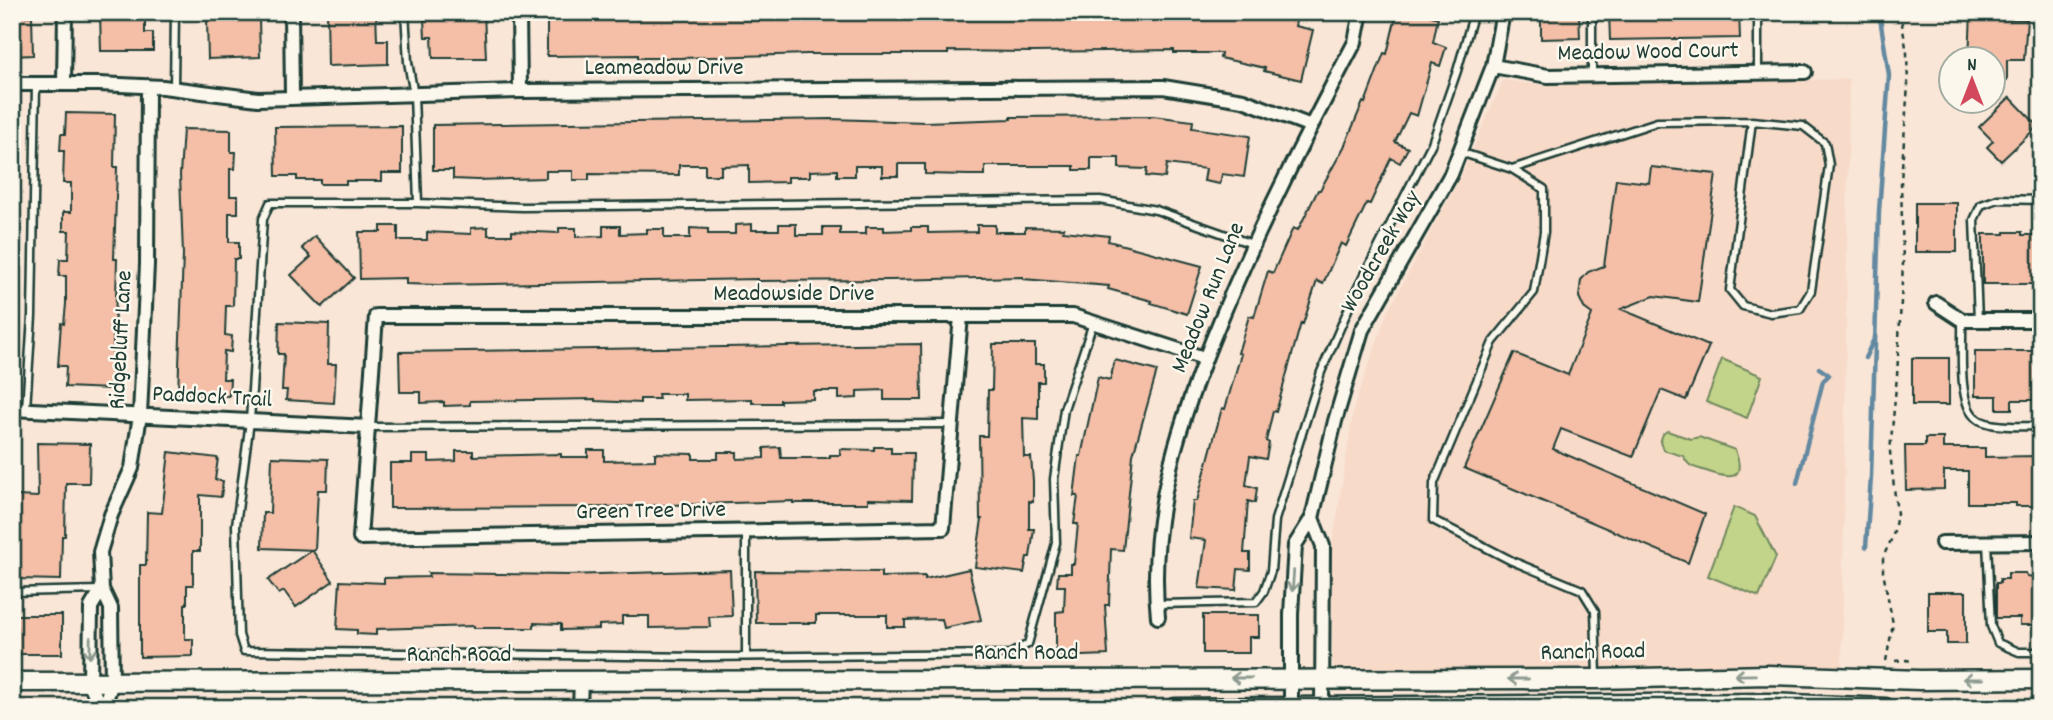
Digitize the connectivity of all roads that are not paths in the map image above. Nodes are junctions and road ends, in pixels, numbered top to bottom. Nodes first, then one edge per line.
1 (65, 12) edge
2 (175, 12) edge
3 (291, 12) edge
4 (404, 12) edge
5 (519, 12) edge
6 (1361, 12) edge
7 (1474, 12) edge
8 (1503, 12) edge
9 (1592, 12) edge
10 (1758, 12) edge
11 (1493, 65) junction
12 (1805, 72) dead end
13 (1758, 73) junction
14 (1592, 75) junction
15 (12, 84) edge
16 (36, 84) junction
17 (64, 84) junction
18 (148, 86) junction
19 (174, 88) junction
20 (520, 91) junction
21 (414, 95) junction
22 (292, 96) junction
23 (1752, 121) junction
24 (1311, 126) junction
25 (1460, 152) junction
26 (1512, 169) junction
27 (2041, 200) edge
28 (418, 203) junction
29 (1252, 244) junction
30 (1936, 303) dead end
31 (961, 316) junction
32 (1962, 320) junction
33 (1978, 320) junction
34 (2041, 320) edge
35 (1093, 323) junction
36 (1204, 358) junction
37 (19, 409) edge
38 (140, 415) junction
39 (250, 421) junction
40 (952, 424) junction
41 (2041, 426) edge
42 (368, 427) junction
43 (1312, 518) junction
44 (746, 532) junction
45 (1942, 542) dead end
46 (1987, 542) junction
47 (2041, 542) edge
48 (102, 590) junction
49 (12, 592) edge
50 (1156, 604) junction
51 (1158, 617) dead end
52 (2041, 652) edge
53 (746, 656) junction
54 (1291, 678) junction
55 (1321, 678) junction
56 (1597, 679) junction
57 (2041, 679) edge
58 (581, 680) junction
59 (12, 682) edge
60 (90, 682) junction
61 (112, 682) junction
62 (1291, 706) junction
63 (1321, 706) edge
64 (1812, 706) edge
65 (1596, 707) edge
66 (101, 708) edge
67 (580, 708) edge
68 (1175, 708) edge
69 (1885, 708) edge

1 - 17 street
2 - 19 lane
3 - 22 street
4 - 21 lane
5 - 20 street
6 - 24 street, Meadow Run Lane
7 - 50 lane
8 - 11 street, Woodcreek Way
9 - 14 lane
10 - 13 lane
11 - 14 street, Meadow Wood Court
11 - 25 street, Woodcreek Way
12 - 13 street, Meadow Wood Court
13 - 14 street, Meadow Wood Court
15 - 16 street, Leameadow Drive
16 - 17 street, Leameadow Drive
16 - 37 lane
17 - 18 street, Leameadow Drive
18 - 19 street, Leameadow Drive
18 - 38 street, Ridgebluff Lane
19 - 22 street, Leameadow Drive
20 - 21 street, Leameadow Drive
20 - 24 street, Leameadow Drive
21 - 22 street, Leameadow Drive
21 - 28 lane
23 - 23 lane
23 - 26 lane
24 - 29 street, Meadow Run Lane
25 - 26 lane
25 - 43 street, Woodcreek Way
26 - 56 lane
27 - 33 lane
28 - 29 lane
28 - 39 lane
29 - 36 street, Meadow Run Lane
30 - 32 street
31 - 35 street, Meadowside Drive
31 - 40 street
31 - 42 street, Meadowside Drive
32 - 33 street
32 - 41 lane
33 - 34 street
35 - 36 street, Meadowside Drive
35 - 53 lane
36 - 50 street, Meadow Run Lane
37 - 38 street, Paddock Trail
38 - 39 street, Paddock Trail
38 - 48 street, Ridgebluff Lane
39 - 42 street, Paddock Trail
39 - 53 lane
40 - 42 lane
40 - 44 street, Green Tree Drive
42 - 44 street, Green Tree Drive
43 -> 54 street, Woodcreek Way
43 - 55 street
44 - 53 lane
45 - 46 street
46 - 47 street
46 - 52 lane
48 - 49 lane
48 -> 60 street
48 - 61 street
50 - 51 street, Meadow Run Lane
54 - 55 main road, Ranch Road
54 -> 58 main road, Ranch Road
54 - 62 street, Woodcreek Way
56 -> 55 main road, Ranch Road
55 - 63 street
57 -> 56 main road, Ranch Road
56 - 65 street
58 - 61 main road, Ranch Road
58 - 67 street
59 - 60 main road, Ranch Road
60 - 61 main road, Ranch Road
60 - 66 street
61 - 66 street
62 - 63 main road
62 - 68 main road
63 - 65 main road
64 - 65 main road
64 - 69 main road

